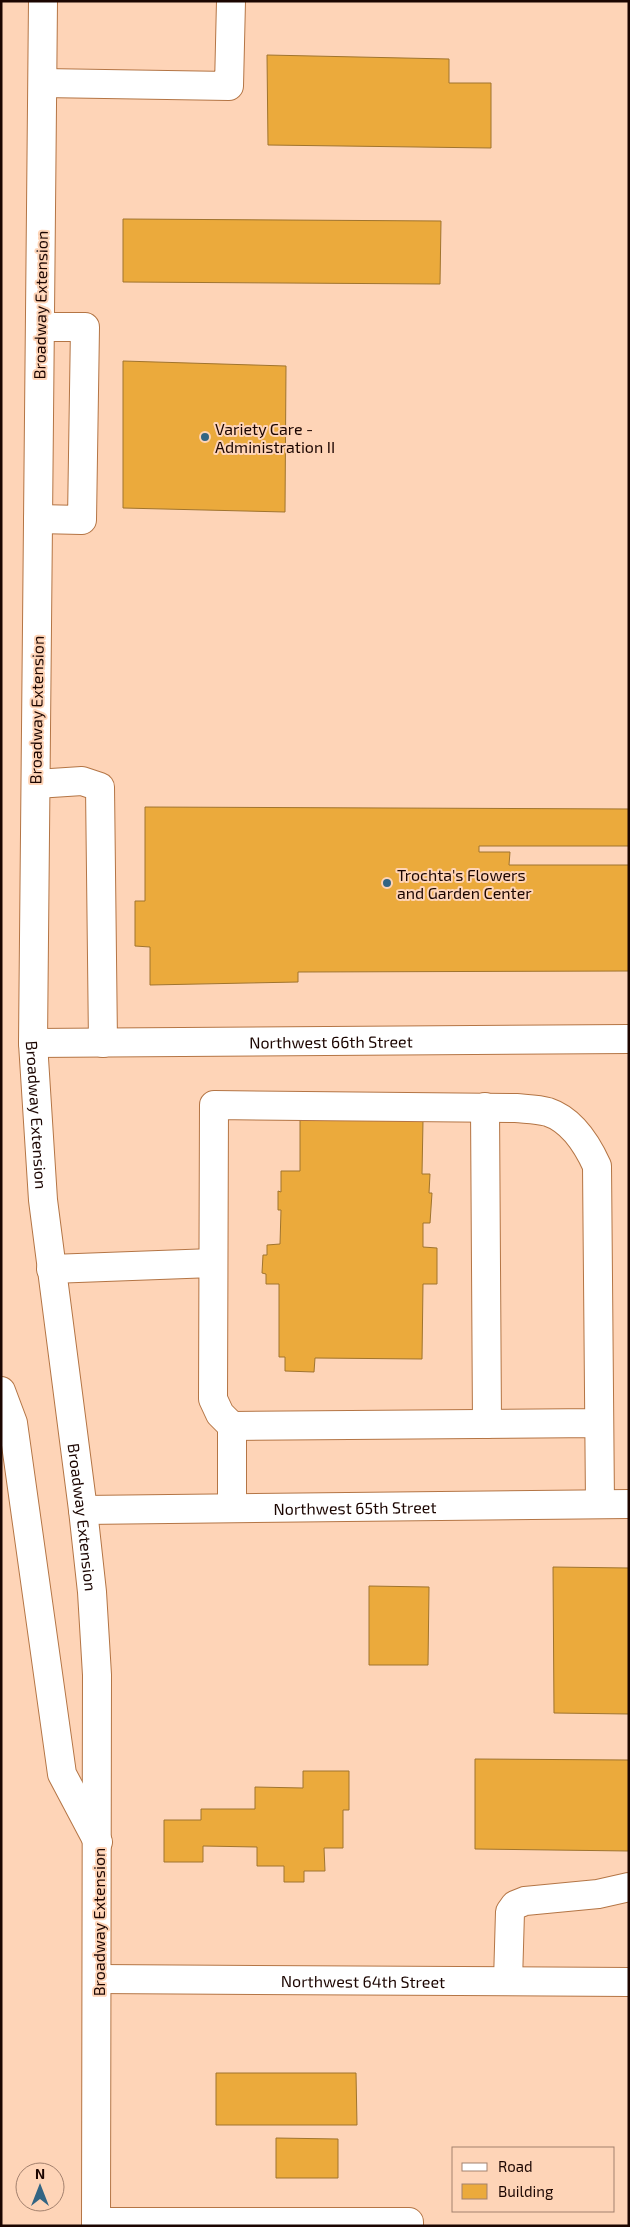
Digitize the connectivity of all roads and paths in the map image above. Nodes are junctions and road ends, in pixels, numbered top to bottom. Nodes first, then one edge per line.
1 (43, 1) edge
2 (231, 1) edge
3 (42, 83) junction
4 (40, 327) junction
5 (38, 519) junction
6 (36, 784) junction
7 (629, 1039) edge
8 (33, 1043) junction
9 (103, 1043) junction
10 (485, 1107) junction
11 (213, 1263) junction
12 (51, 1268) junction
13 (1, 1392) edge
14 (599, 1423) junction
15 (487, 1424) junction
16 (232, 1426) junction
17 (600, 1504) junction
18 (629, 1504) edge
19 (232, 1508) junction
20 (83, 1510) junction
21 (98, 1842) junction
22 (629, 1888) edge
23 (97, 1979) junction
24 (508, 1981) junction
25 (629, 1982) edge
26 (96, 2224) edge
27 (189, 2224) edge
28 (409, 2226) edge

1 - 3 main road, Broadway Extension
2 - 3 main road
3 - 4 main road, Broadway Extension
4 - 5 main road, Broadway Extension
4 - 5 main road
5 - 6 main road, Broadway Extension
6 - 8 main road, Broadway Extension
6 - 9 main road
7 - 9 main road, Northwest 66th Street
8 - 9 main road, Northwest 66th Street
8 - 12 main road, Broadway Extension
10 - 11 main road
10 - 14 main road
10 - 15 main road
11 - 12 main road
11 - 16 main road
12 - 20 main road, Broadway Extension
13 - 21 main road
14 - 15 main road
14 - 17 main road
15 - 16 main road
16 - 19 main road
17 - 18 main road, Northwest 65th Street
17 - 19 main road, Northwest 65th Street
19 - 20 main road, Northwest 65th Street
20 - 21 main road, Broadway Extension
21 - 23 main road, Broadway Extension
22 - 24 main road
23 - 24 main road, Northwest 64th Street
23 - 26 main road, Broadway Extension
24 - 25 main road, Northwest 64th Street
26 - 27 main road
27 - 28 main road

